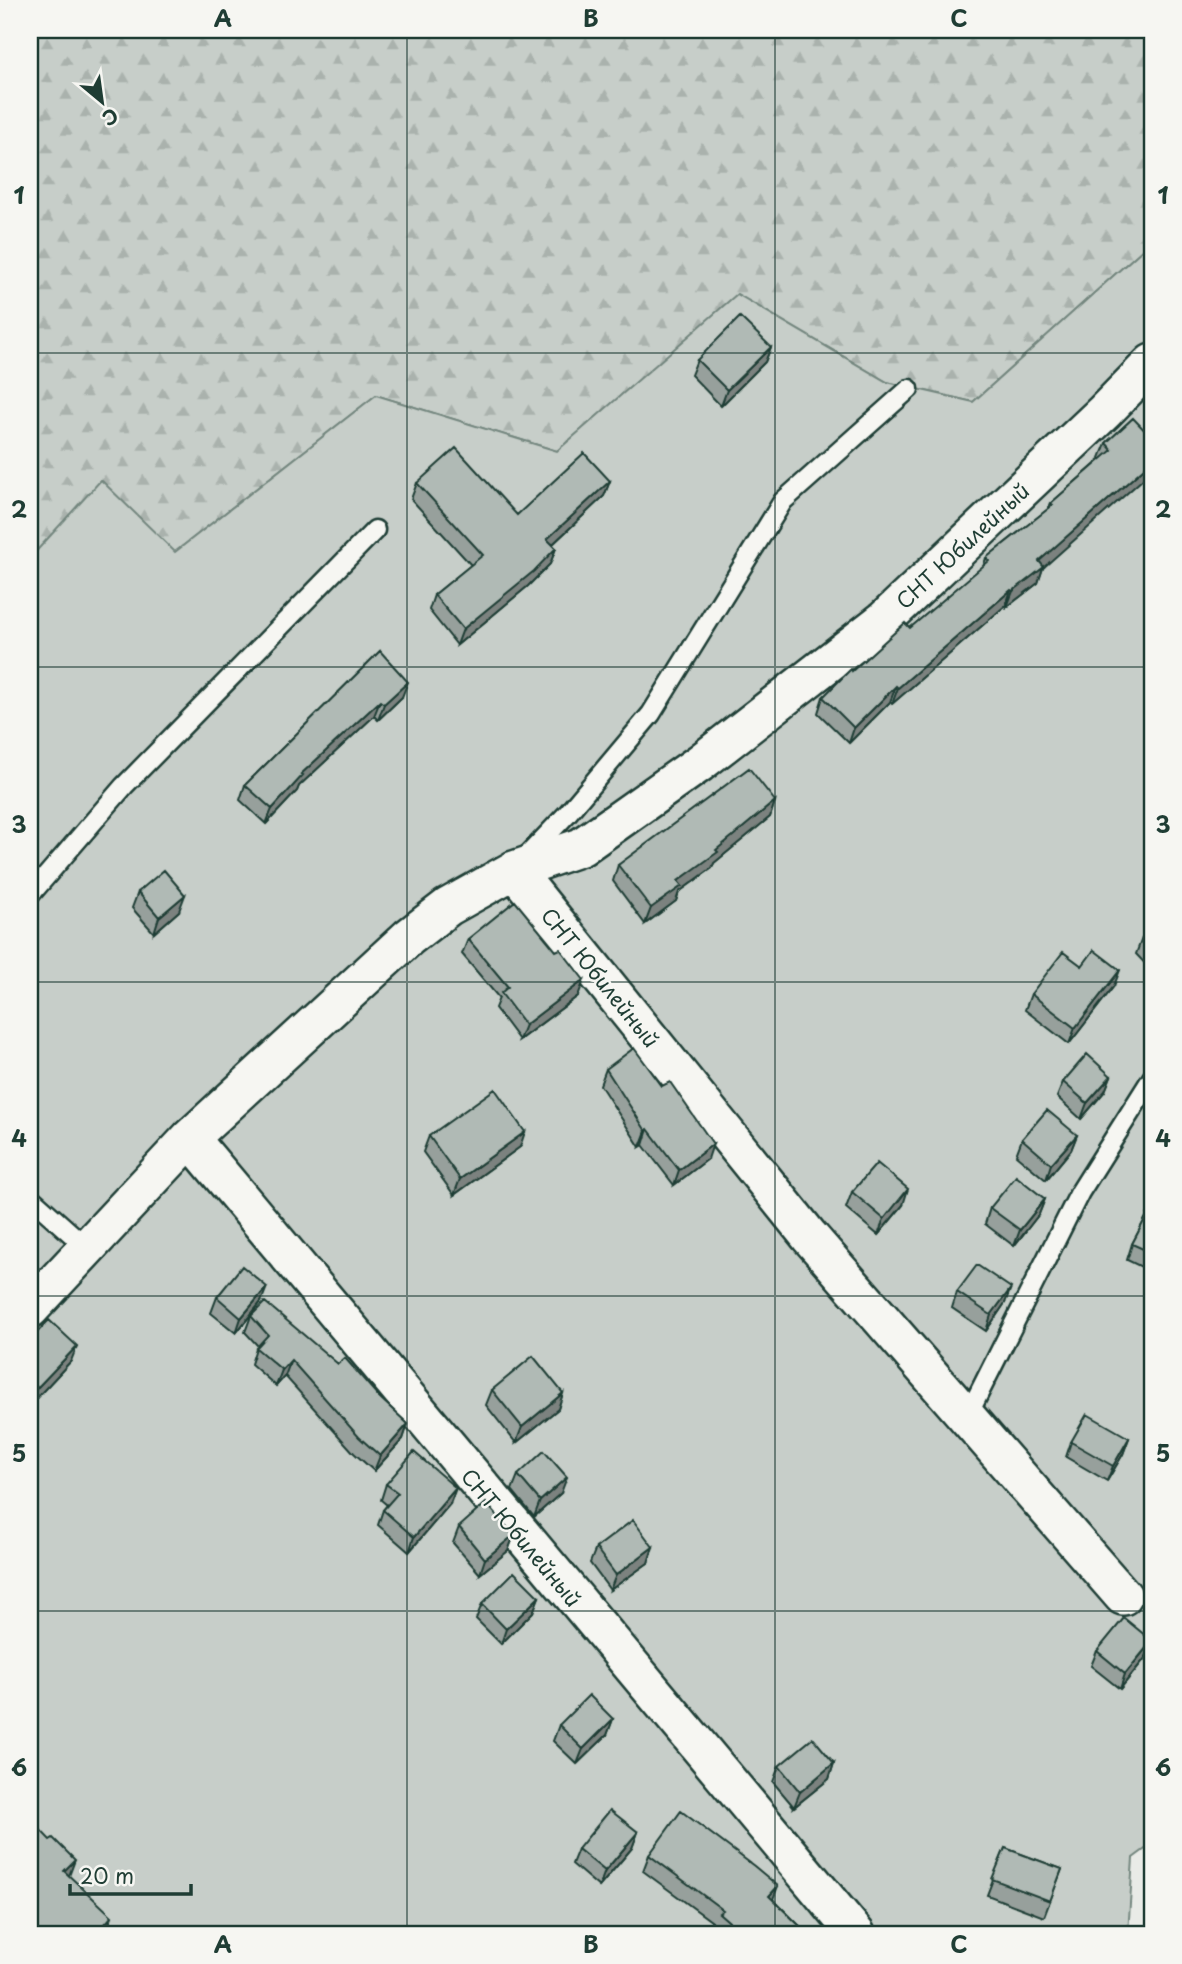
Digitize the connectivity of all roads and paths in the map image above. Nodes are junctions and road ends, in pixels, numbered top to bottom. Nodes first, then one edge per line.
1 (1152, 363) edge
2 (909, 389) dead end
3 (375, 530) dead end
4 (514, 870) junction
5 (30, 895) edge
6 (1152, 1078) edge
7 (190, 1138) junction
8 (30, 1197) edge
9 (86, 1247) junction
10 (30, 1309) edge
11 (967, 1417) junction
12 (1123, 1596) dead end
13 (856, 1934) edge

1 - 4 street, СНТ Юбилейный
2 - 4 lane
3 - 5 lane
4 - 7 street, СНТ Юбилейный
4 - 11 street, СНТ Юбилейный
6 - 11 lane
7 - 9 street, СНТ Юбилейный
7 - 13 street, СНТ Юбилейный
8 - 9 lane
9 - 10 street, СНТ Юбилейный
11 - 12 street, СНТ Юбилейный

